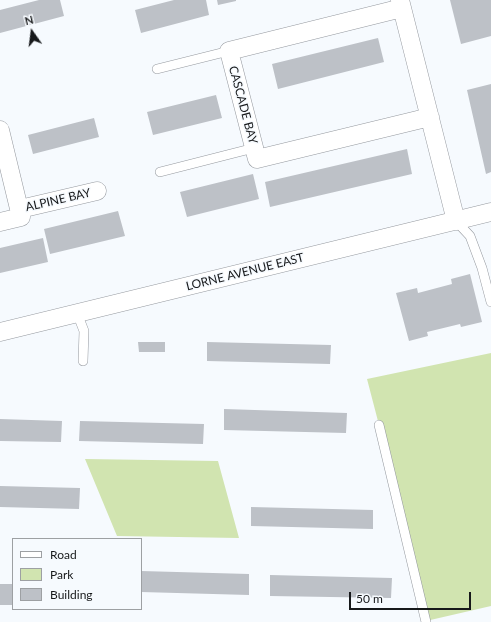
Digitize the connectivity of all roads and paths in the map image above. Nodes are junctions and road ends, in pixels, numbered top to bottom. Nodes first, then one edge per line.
1 (401, 4) edge
2 (229, 51) junction
3 (157, 69) dead end
4 (430, 117) junction
5 (0, 130) edge
6 (254, 148) junction
7 (160, 172) dead end
8 (97, 191) dead end
9 (20, 209) junction
10 (491, 212) edge
11 (456, 221) junction
12 (0, 222) edge
13 (491, 302) edge
14 (77, 313) junction
15 (0, 332) edge
16 (83, 362) dead end
17 (379, 425) dead end
18 (426, 622) edge

1 - 2 street, CASCADE BAY
1 - 4 street, CASCADE BAY
2 - 3 lane
2 - 6 street, CASCADE BAY
4 - 6 street, CASCADE BAY
4 - 11 street, CASCADE BAY
5 - 9 street, ALPINE BAY
6 - 7 lane
8 - 9 street, ALPINE BAY
9 - 12 street, ALPINE BAY
10 - 11 street, LORNE AVENUE EAST
11 - 13 lane
11 - 14 street, LORNE AVENUE EAST
14 - 15 street, LORNE AVENUE EAST
14 - 16 lane
17 - 18 lane

